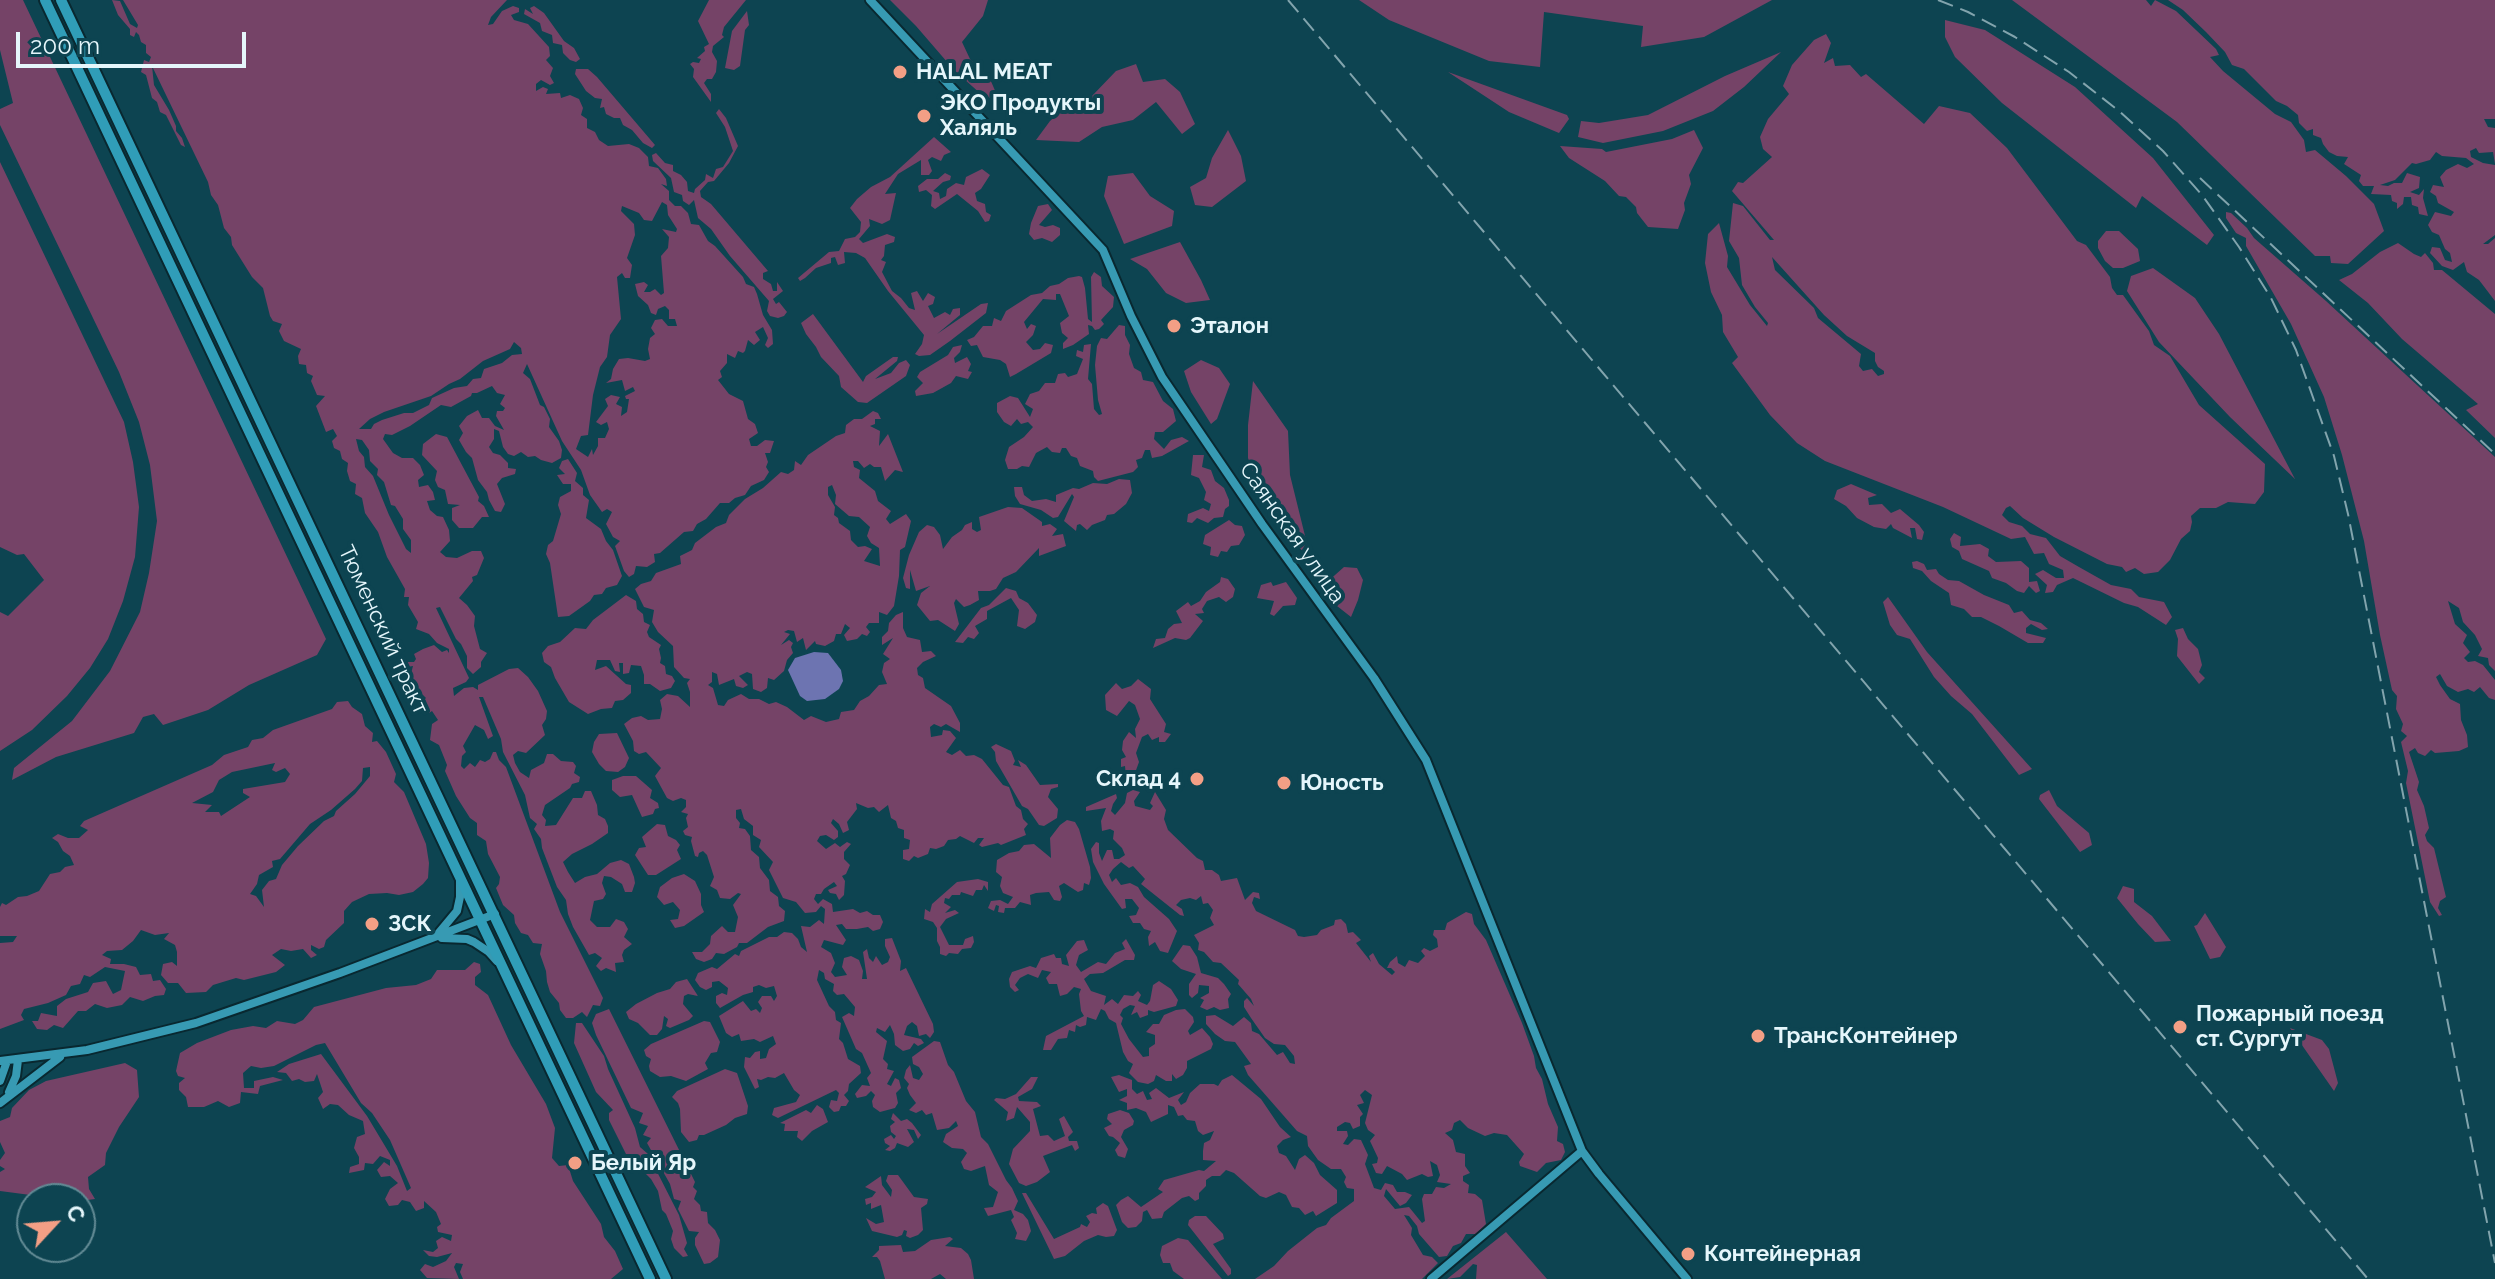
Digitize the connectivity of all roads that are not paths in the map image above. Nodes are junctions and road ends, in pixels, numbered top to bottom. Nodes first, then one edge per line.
1 (45, 0) edge
2 (62, 0) edge
3 (870, 0) edge
4 (458, 873) junction
5 (495, 914) junction
6 (481, 920) junction
7 (434, 938) junction
8 (503, 969) junction
9 (64, 1054) junction
10 (18, 1060) junction
11 (3, 1061) edge
12 (0, 1081) edge
13 (3, 1100) edge
14 (1582, 1151) junction
15 (650, 1279) edge
16 (666, 1279) edge
17 (1431, 1279) edge
18 (1687, 1279) edge

1 - 4 main road, Тюменский тракт
2 - 5 main road, Тюменский тракт
3 - 14 street, Саянская улица
4 - 6 main road, Тюменский тракт
4 - 7 street
5 - 6 street
5 - 16 main road, Тюменский тракт
6 - 7 street
6 - 8 main road, Тюменский тракт
7 - 8 street
7 - 9 street
8 - 15 main road, Тюменский тракт
9 - 10 street
9 - 13 street
10 - 11 street
10 - 13 street
11 - 12 street
14 - 17 street
14 - 18 street, Саянская улица

